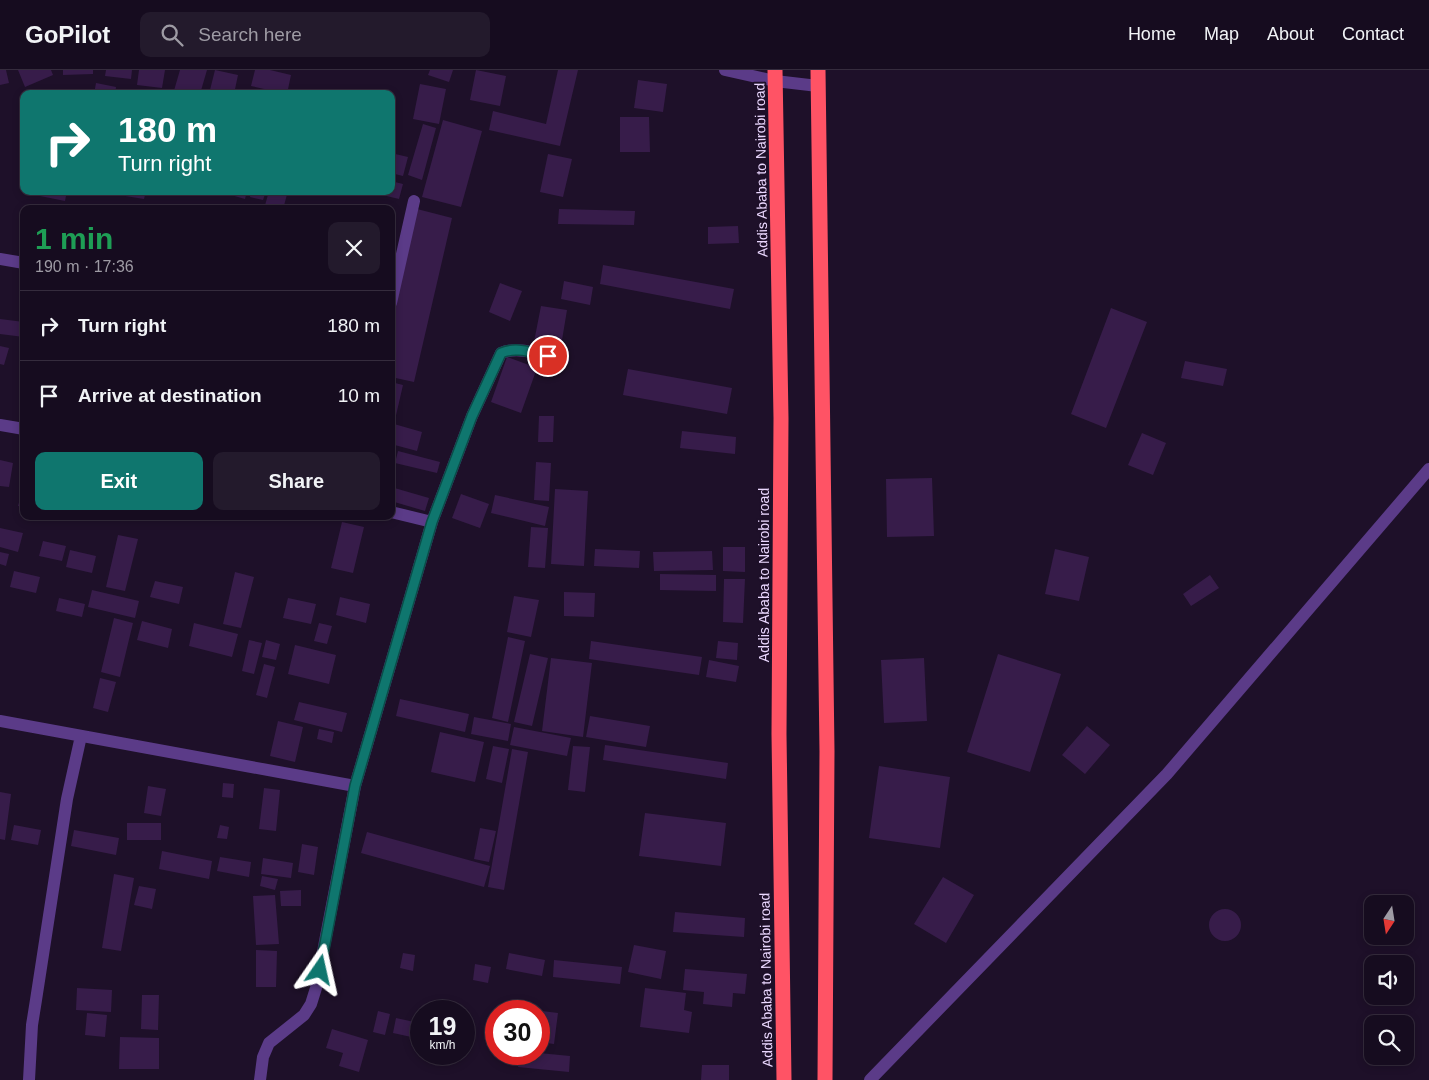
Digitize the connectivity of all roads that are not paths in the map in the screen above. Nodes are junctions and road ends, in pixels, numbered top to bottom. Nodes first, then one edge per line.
1 (725, 70) edge
2 (818, 70) edge
3 (775, 75) edge
4 (818, 86) junction
5 (414, 201) dead end
6 (0, 259) edge
7 (20, 262) edge
8 (395, 285) edge
9 (563, 360) dead end
10 (0, 425) edge
11 (20, 428) edge
12 (1429, 469) edge
13 (395, 513) edge
14 (432, 522) junction
15 (0, 721) edge
16 (81, 736) junction
17 (355, 786) junction
18 (29, 1080) edge
19 (260, 1080) edge
20 (784, 1080) edge
21 (825, 1080) edge
22 (870, 1080) edge

1 - 3 street
2 - 4 highway
3 - 4 street
3 - 20 highway, Addis Ababa to Nairobi road
4 - 21 highway
5 - 8 street
6 - 7 street
9 - 14 street
10 - 11 street
12 - 22 street
13 - 14 street
14 - 17 street
15 - 16 street
16 - 17 street
16 - 18 street
17 - 19 street

